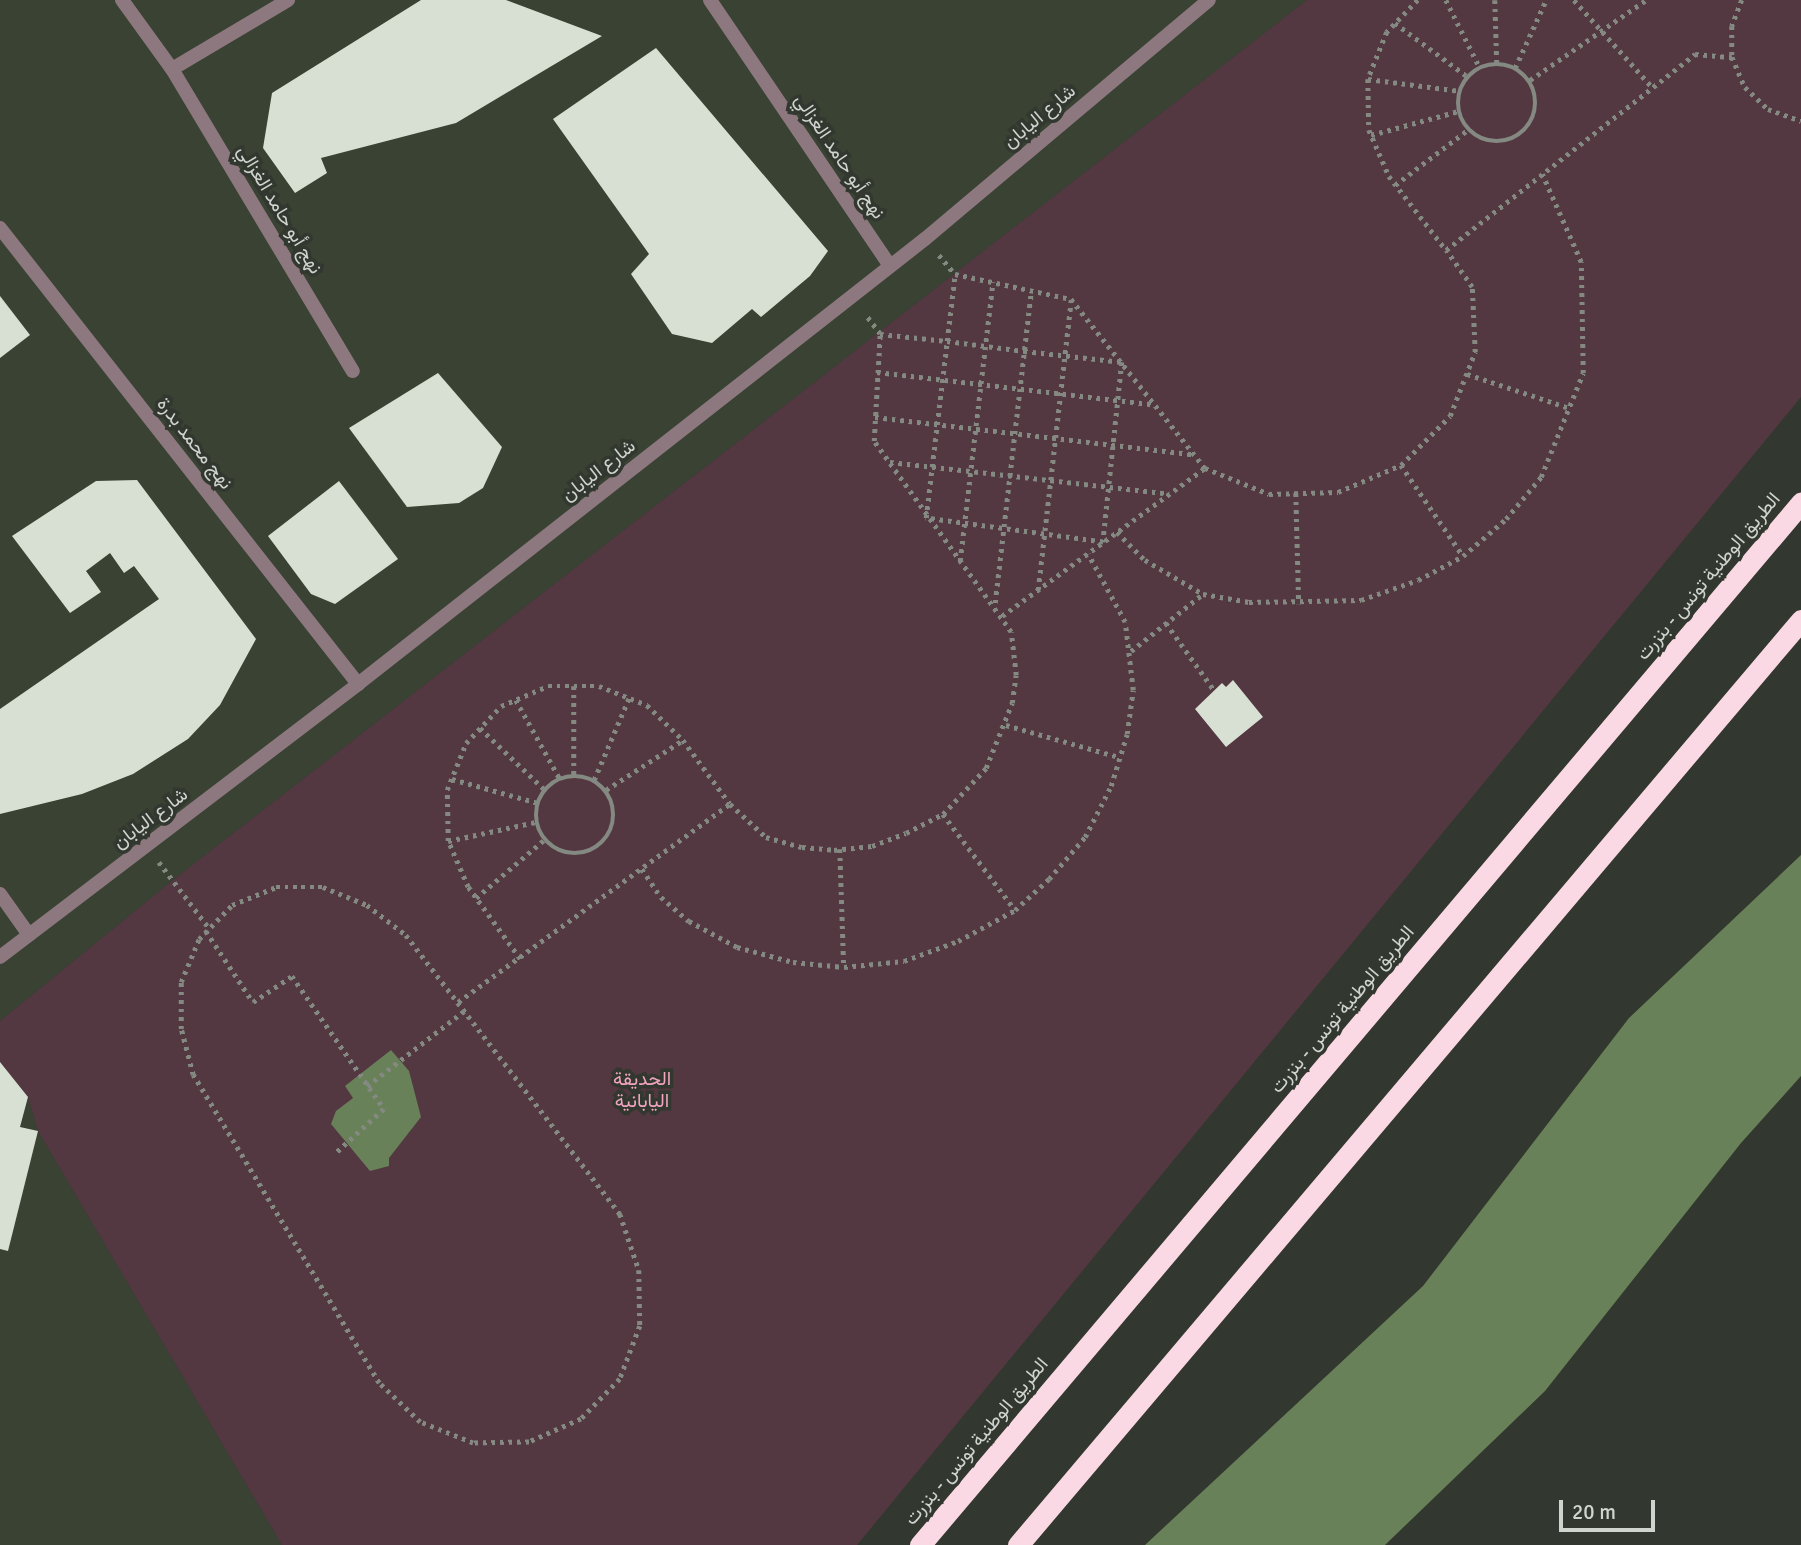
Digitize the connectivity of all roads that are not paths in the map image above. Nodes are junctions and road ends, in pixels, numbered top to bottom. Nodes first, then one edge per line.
1 (122, 0) edge
2 (288, 0) edge
3 (709, 0) edge
4 (1209, 0) edge
5 (172, 69) junction
6 (0, 228) edge
7 (890, 267) junction
8 (353, 371) dead end
9 (1801, 503) edge
10 (1801, 620) edge
11 (358, 684) junction
12 (0, 894) edge
13 (29, 935) junction
14 (0, 957) edge
15 (919, 1545) edge
16 (1018, 1545) edge

1 - 5 street, نهج أبو حامد الغزالي
2 - 5 street
3 - 7 street, نهج أبو حامد الغزالي
4 - 7 street, شارع اليابان
5 - 8 street, نهج أبو حامد الغزالي
6 - 11 street, نهج محمد بدرة
7 - 11 street, شارع اليابان
9 - 15 highway, الطريق الوطنية تونس - بنزرت
10 - 16 highway
11 - 13 street, شارع اليابان
12 - 13 street
13 - 14 street, شارع اليابان

